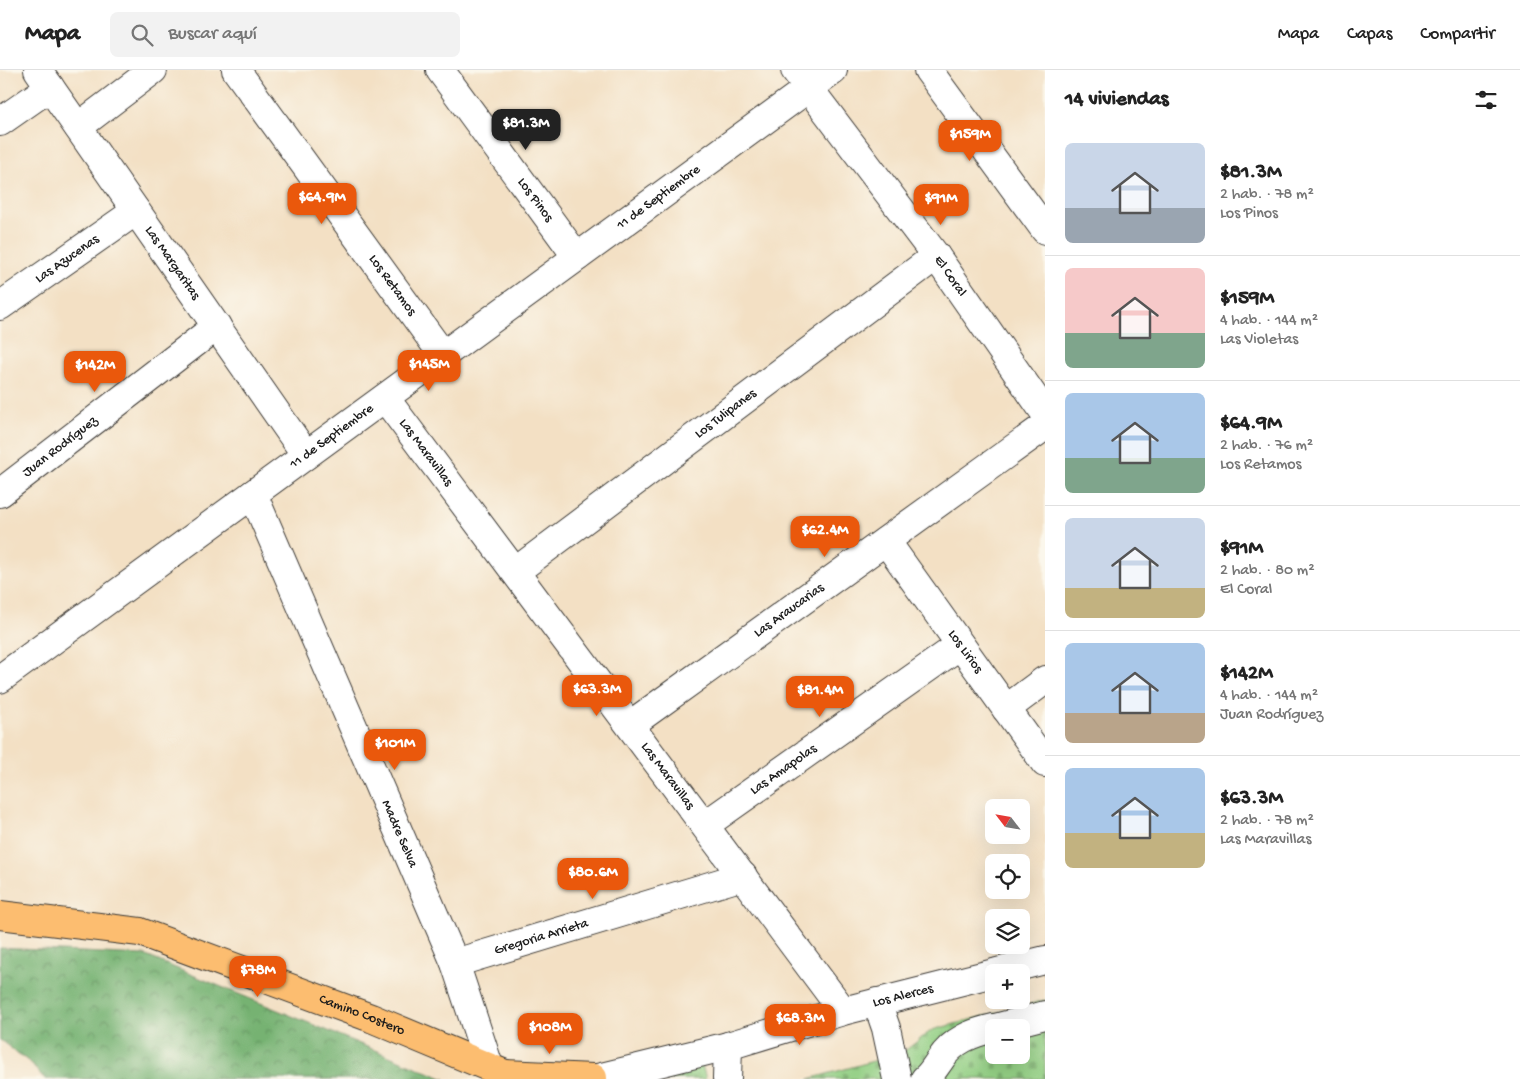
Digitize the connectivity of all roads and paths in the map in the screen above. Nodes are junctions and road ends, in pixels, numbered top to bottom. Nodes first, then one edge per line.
1 (153, 70) edge
2 (236, 70) edge
3 (440, 70) edge
4 (833, 70) edge
5 (928, 70) edge
6 (44, 78) edge
7 (802, 79) edge
8 (0, 122) edge
9 (78, 128) junction
10 (136, 211) junction
11 (1045, 230) edge
12 (936, 256) junction
13 (577, 257) junction
14 (0, 306) edge
15 (217, 326) junction
16 (443, 355) junction
17 (385, 398) junction
18 (1045, 413) edge
19 (1045, 426) edge
20 (306, 455) junction
21 (0, 493) edge
22 (253, 494) junction
23 (886, 541) junction
24 (516, 572) junction
25 (960, 645) junction
26 (0, 679) edge
27 (1045, 680) edge
28 (1006, 709) junction
29 (630, 725) junction
30 (1045, 763) edge
31 (705, 825) junction
32 (743, 876) junction
33 (0, 915) edge
34 (1045, 960) edge
35 (455, 963) junction
36 (1030, 964) edge
37 (985, 975) edge
38 (878, 1002) junction
39 (844, 1011) junction
40 (1045, 1015) edge
41 (1029, 1019) edge
42 (985, 1030) edge
43 (728, 1046) junction
44 (504, 1073) edge
45 (593, 1079) edge
46 (727, 1079) edge
47 (897, 1079) edge
48 (925, 1079) edge

1 - 9 street
2 - 16 street, Los Retamos
3 - 13 street, Los Pinos
4 - 7 street, 11 de Septiembre
5 - 11 street
6 - 8 street
6 - 9 street, Las Margaritas
7 - 12 street, El Coral
7 - 13 street, 11 de Septiembre
9 - 10 street, Las Margaritas
10 - 14 street, Las Azucenas
10 - 15 street, Las Margaritas
12 - 18 street, El Coral
12 - 24 street, Los Tulipanes
13 - 16 street, 11 de Septiembre
15 - 20 street, Las Margaritas
15 - 21 street, Juan Rodríguez
16 - 17 street, 11 de Septiembre
17 - 20 street, 11 de Septiembre
17 - 24 street, Las Maravillas
19 - 23 street, Las Araucarias
20 - 22 street, 11 de Septiembre
22 - 26 street, 11 de Septiembre
22 - 35 street, Madre Selva
23 - 25 street, Los Lirios
23 - 29 street, Las Araucarias
24 - 29 street, Las Maravillas
25 - 28 street, Los Lirios
25 - 31 street, Las Amapolas
27 - 28 street
28 - 30 street, Los Lirios
29 - 31 street, Las Maravillas
31 - 32 street, Las Maravillas
32 - 35 street, Gregoria Arrieta
32 - 39 street, Las Maravillas
33 - 44 main road, Camino Costero
34 - 36 street, Los Alerces
35 - 44 street, Madre Selva
37 - 38 street, Los Alerces
38 - 39 street, Los Alerces
38 - 47 street
39 - 43 street, Los Alerces
40 - 41 street
42 - 48 street
43 - 45 street, Los Alerces
43 - 46 street
44 - 45 main road, Camino Costero

